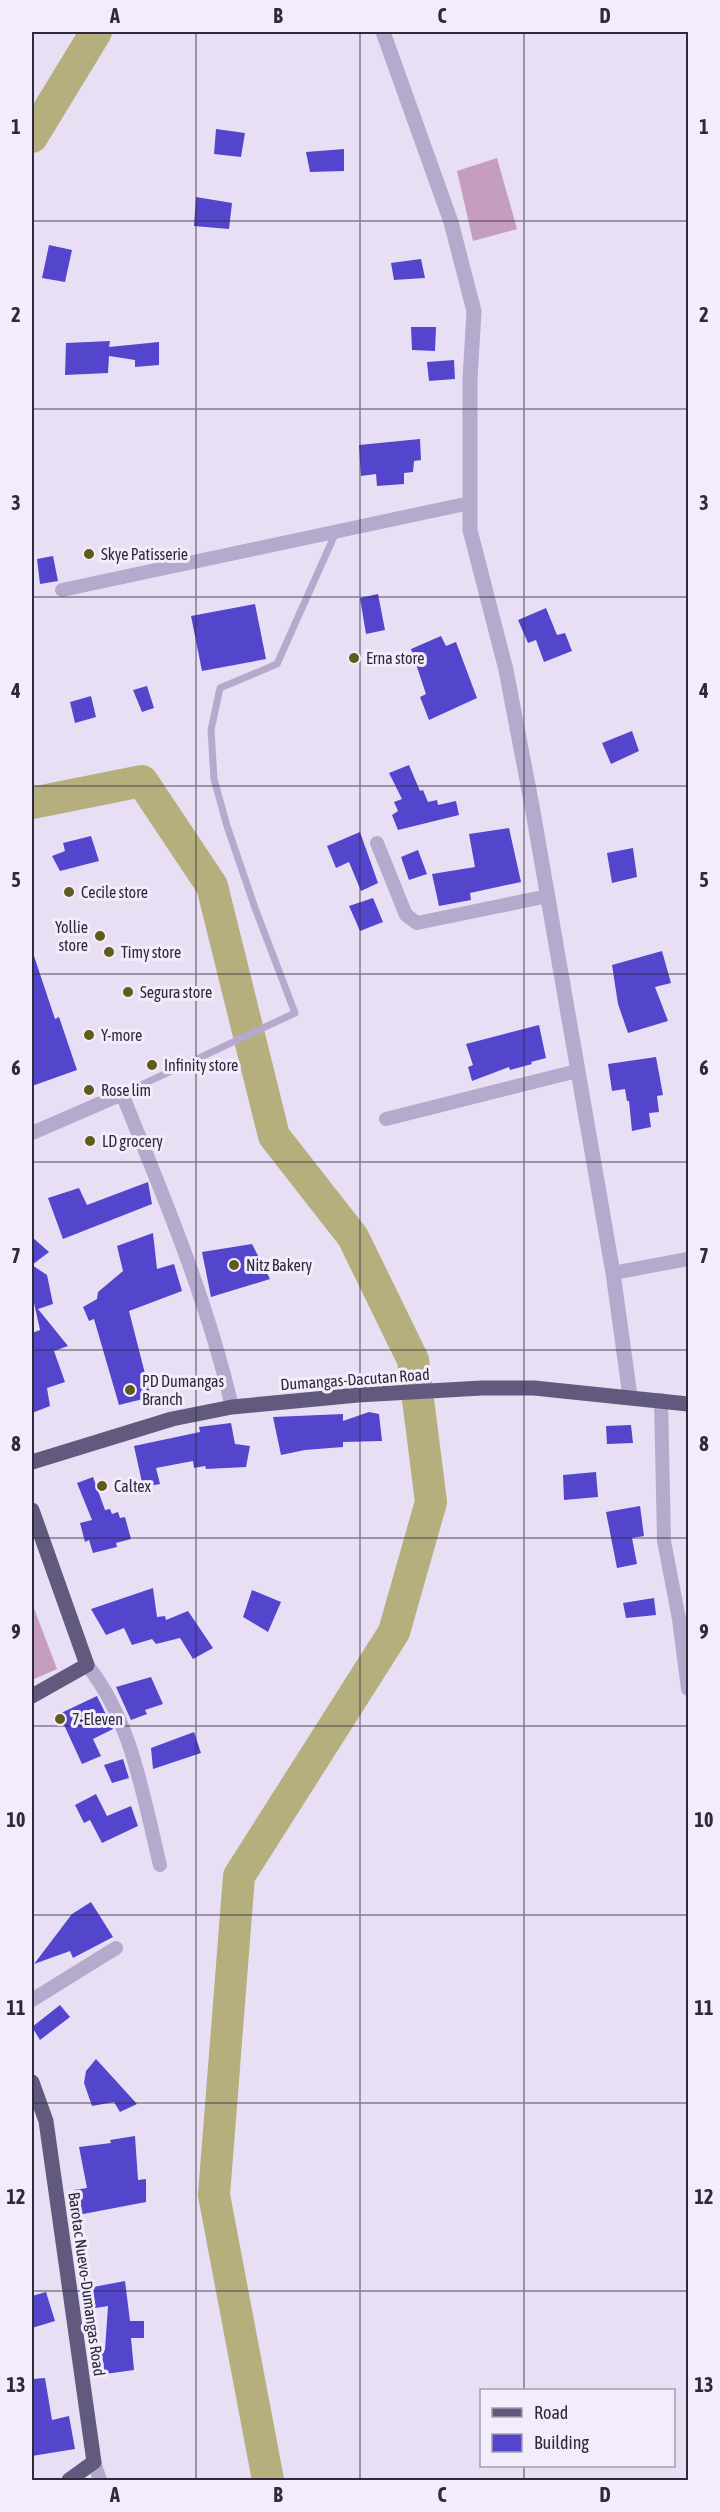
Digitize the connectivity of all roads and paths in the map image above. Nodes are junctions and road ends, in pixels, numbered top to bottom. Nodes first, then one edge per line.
1 (384, 32) edge
2 (470, 504) junction
3 (336, 532) junction
4 (62, 590) dead end
5 (377, 843) dead end
6 (548, 896) junction
7 (577, 1071) junction
8 (122, 1094) junction
9 (386, 1119) dead end
10 (32, 1133) edge
11 (688, 1259) edge
12 (613, 1273) junction
13 (630, 1396) junction
14 (661, 1400) junction
15 (688, 1404) edge
16 (232, 1407) junction
17 (32, 1462) edge
18 (32, 1510) edge
19 (87, 1665) junction
20 (688, 1689) edge
21 (32, 1695) edge
22 (160, 1865) dead end
23 (116, 1948) dead end
24 (32, 2000) edge
25 (32, 2082) edge
26 (94, 2462) junction
27 (69, 2481) edge
28 (100, 2481) edge

1 - 2 street
2 - 3 street
2 - 6 street
3 - 4 street
3 - 8 lane
5 - 6 street
6 - 7 street
7 - 9 street
7 - 12 street
8 - 10 street
8 - 16 street
11 - 12 street
12 - 13 street
13 - 14 main road, Dumangas-Dacutan Road
13 - 16 main road, Dumangas-Dacutan Road
14 - 15 main road, Dumangas-Dacutan Road
14 - 20 street
16 - 17 main road, Dumangas-Dacutan Road
18 - 19 main road
19 - 21 main road
19 - 22 street
23 - 24 street
25 - 26 main road, Barotac Nuevo-Dumangas Road
26 - 27 main road
26 - 28 street

